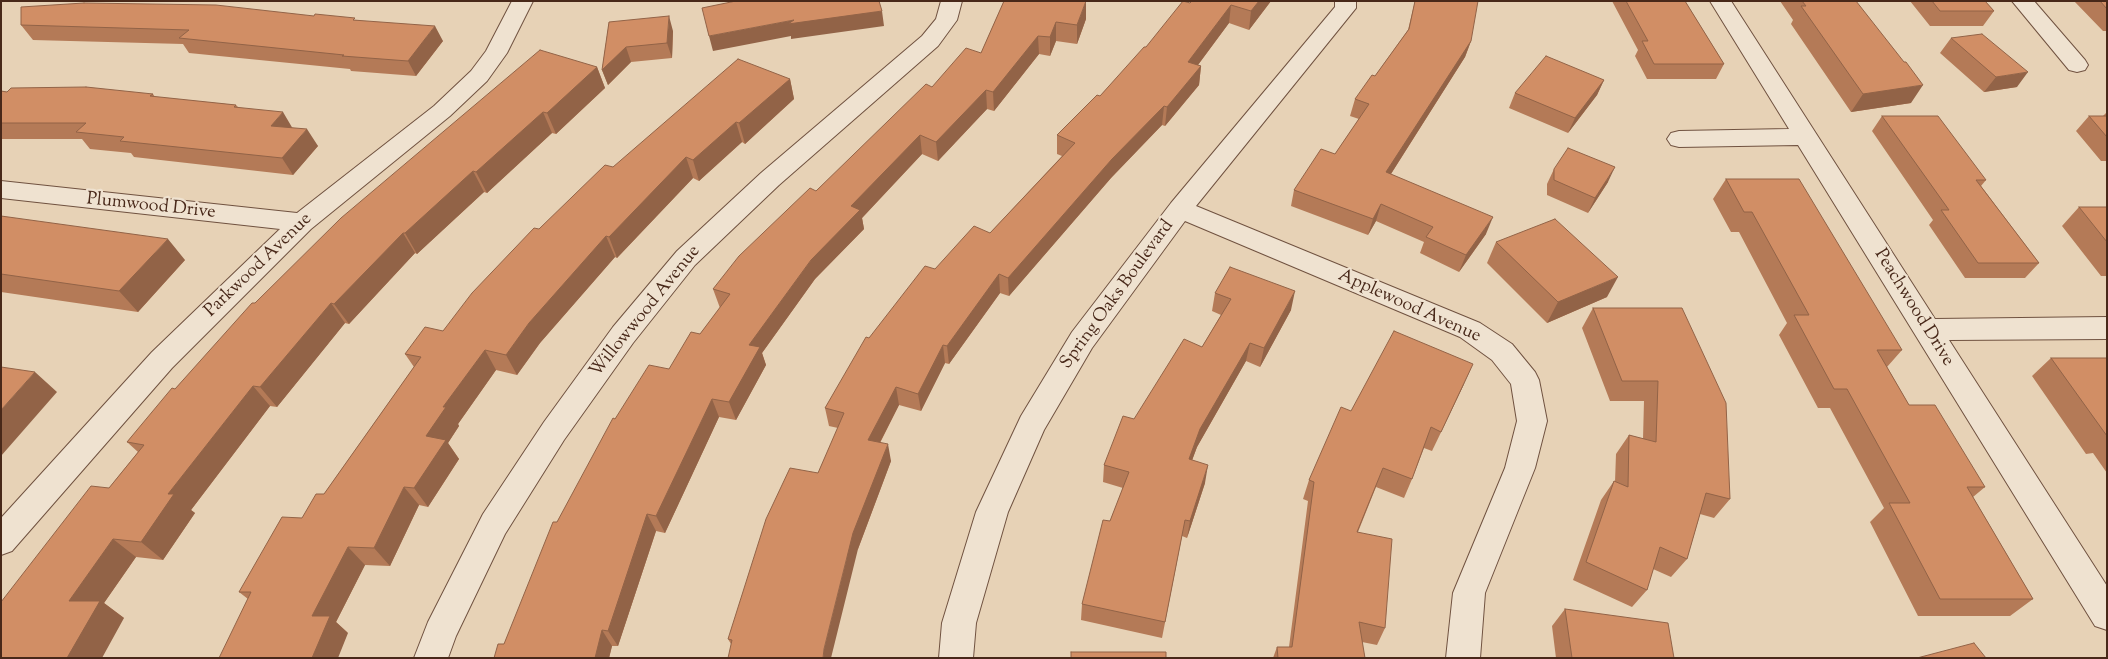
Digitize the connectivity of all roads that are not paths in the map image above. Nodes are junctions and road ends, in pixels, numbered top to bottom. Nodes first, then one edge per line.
1 (523, 1) edge
2 (952, 1) edge
3 (1346, 1) edge
4 (1720, 1) edge
5 (2022, 1) edge
6 (2077, 65) dead end
7 (1805, 137) junction
8 (1680, 139) dead end
9 (1, 189) edge
10 (1180, 209) junction
11 (302, 223) junction
12 (2107, 328) edge
13 (1928, 330) junction
14 (2, 539) edge
15 (2107, 614) edge
16 (430, 658) edge
17 (956, 658) edge
18 (1463, 658) edge

1 - 11 street, Parkwood Avenue
2 - 16 street, Willowwood Avenue
3 - 10 street, Spring Oaks Boulevard
4 - 7 street, Peachwood Drive
5 - 6 street
7 - 8 street
7 - 13 street, Peachwood Drive
9 - 11 street, Plumwood Drive
10 - 17 street, Spring Oaks Boulevard
10 - 18 street, Applewood Avenue
11 - 14 street, Parkwood Avenue
12 - 13 street
13 - 15 street, Peachwood Drive

